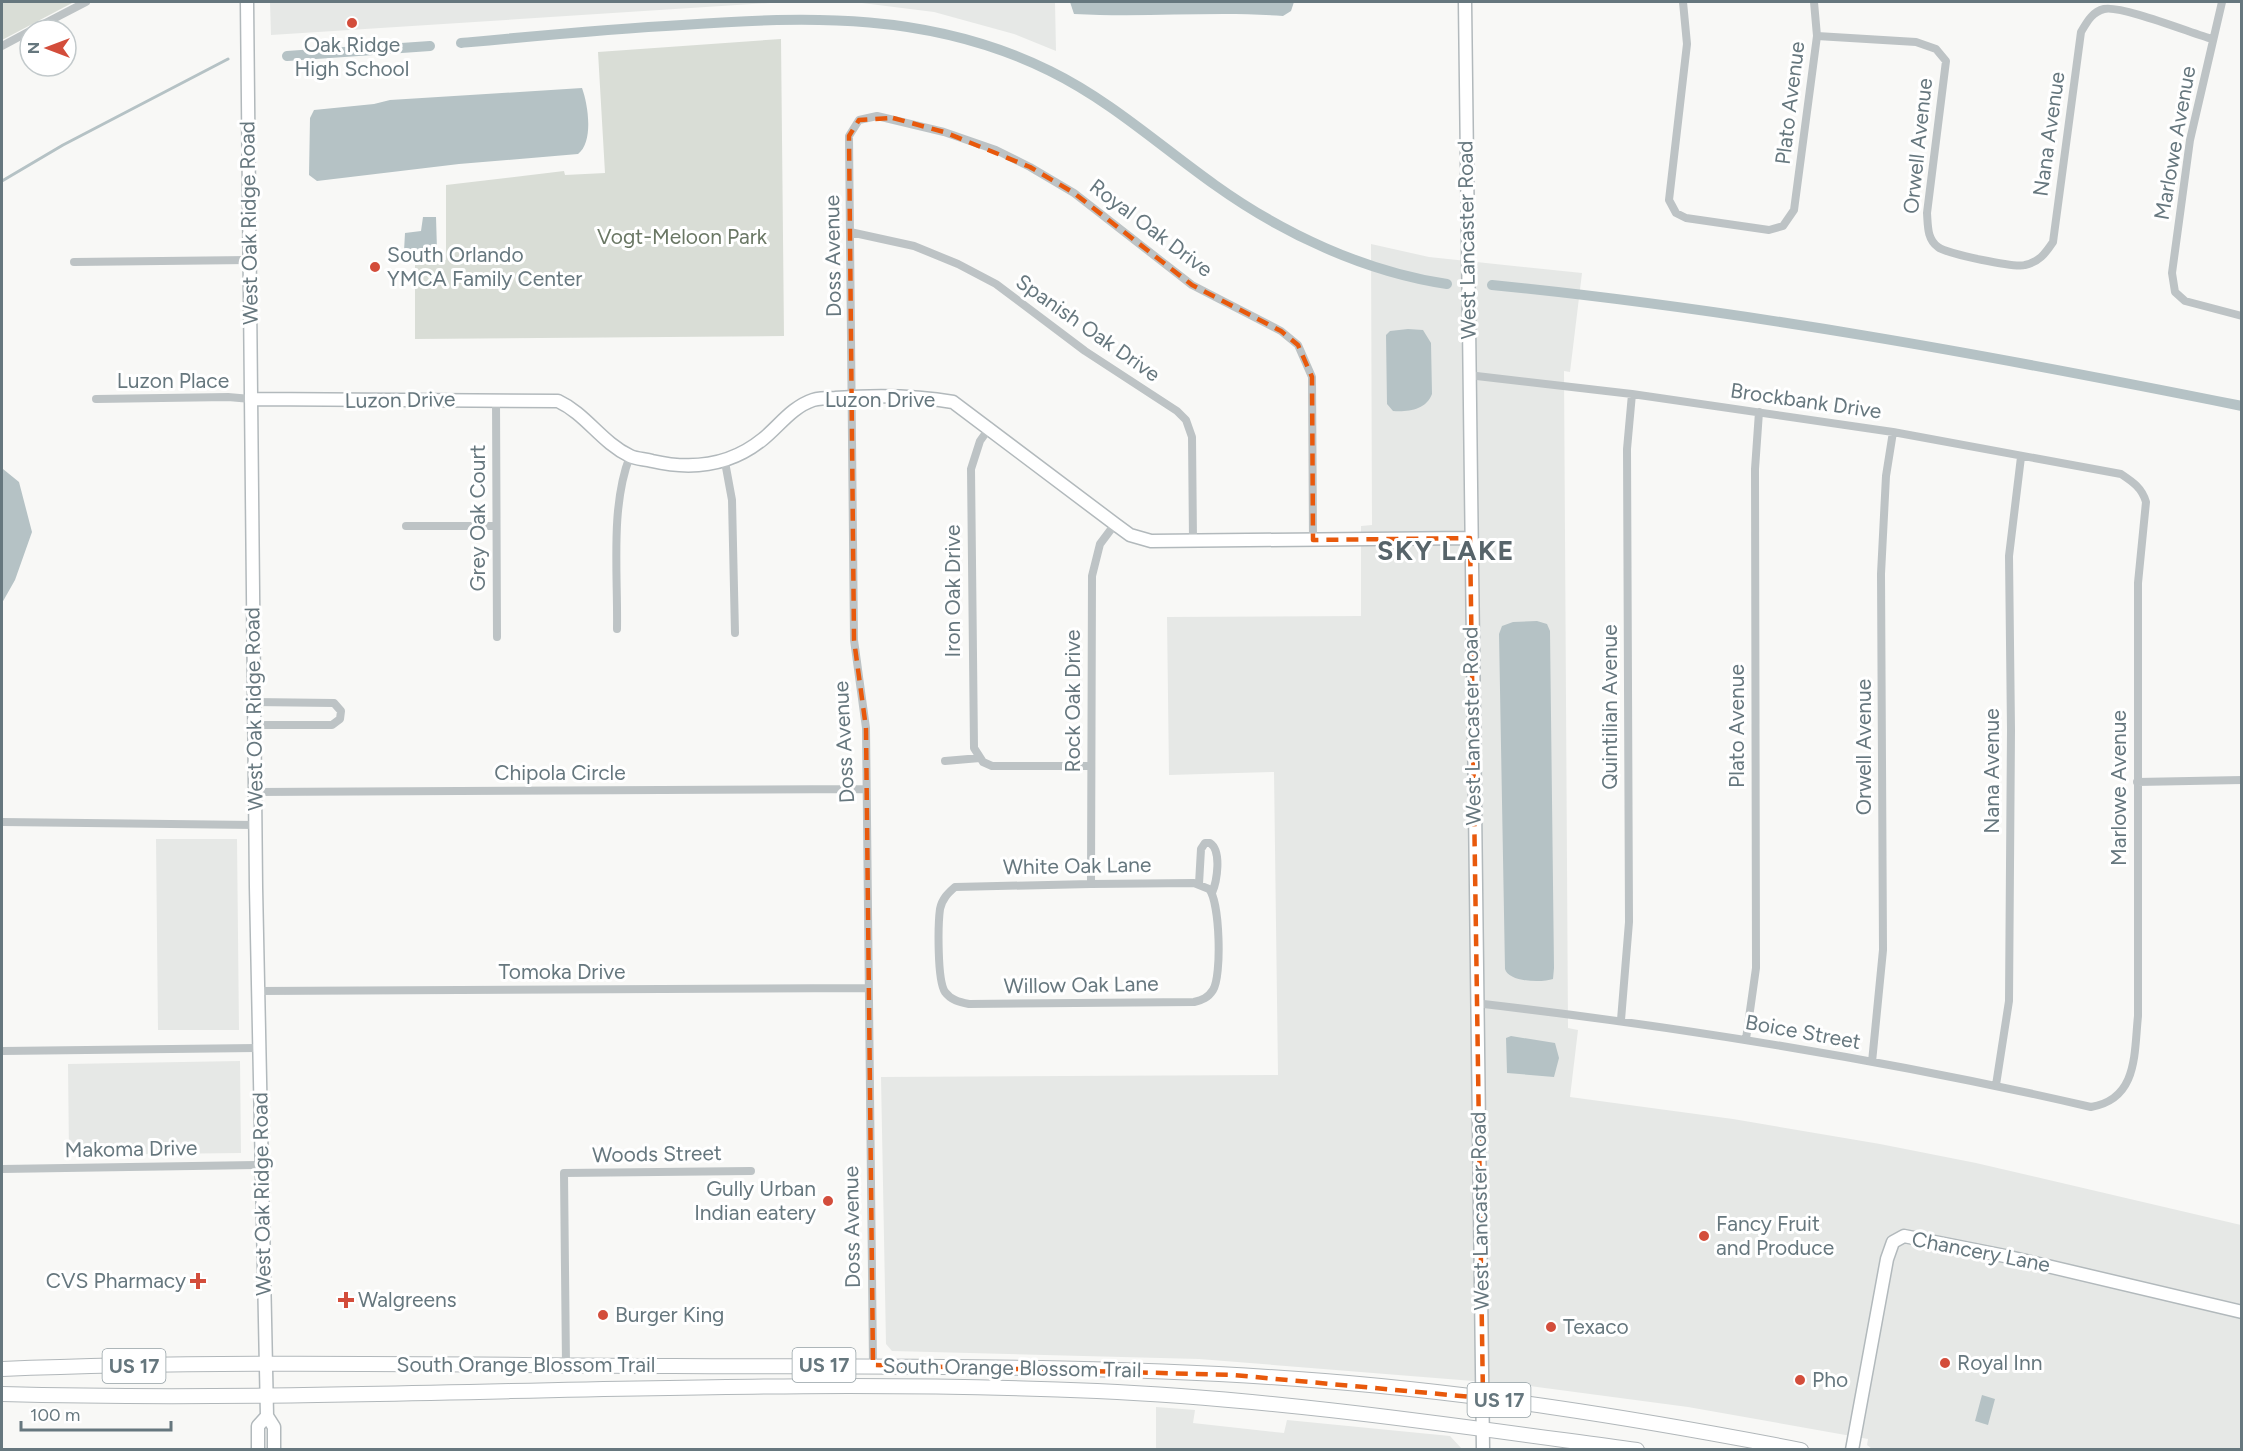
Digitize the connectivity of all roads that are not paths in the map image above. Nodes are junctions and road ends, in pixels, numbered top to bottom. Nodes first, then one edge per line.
1 (86, 2) edge
2 (247, 2) edge
3 (1465, 2) edge
4 (1683, 2) edge
5 (1814, 2) edge
6 (2222, 2) edge
7 (56, 18) edge
8 (1817, 36) junction
9 (18, 38) edge
10 (2212, 39) junction
11 (2, 46) edge
12 (859, 120) joint
13 (850, 232) junction
14 (1928, 234) joint
15 (249, 260) junction
16 (74, 262) dead end
17 (2241, 316) edge
18 (1468, 375) junction
19 (1632, 394) junction
20 (853, 396) junction
21 (96, 399) dead end
22 (251, 399) junction
23 (496, 399) junction
24 (1759, 412) junction
25 (990, 427) junction
26 (1893, 432) junction
27 (630, 456) junction
28 (2021, 457) junction
29 (725, 462) junction
30 (2134, 483) joint
31 (1115, 524) junction
32 (406, 526) dead end
33 (496, 526) junction
34 (1470, 538) junction
35 (1193, 540) junction
36 (1313, 540) junction
37 (617, 629) dead end
38 (735, 633) dead end
39 (497, 637) dead end
40 (254, 702) junction
41 (254, 725) junction
42 (980, 758) junction
43 (945, 761) dead end
44 (1090, 766) junction
45 (2241, 780) edge
46 (2137, 782) junction
47 (866, 789) junction
48 (255, 792) junction
49 (2, 822) edge
50 (255, 825) junction
51 (1091, 884) junction
52 (1199, 884) junction
53 (1212, 893) junction
54 (940, 943) joint
55 (867, 988) junction
56 (258, 991) junction
57 (1475, 1003) junction
58 (1621, 1020) junction
59 (1746, 1039) junction
60 (258, 1048) junction
61 (2, 1051) edge
62 (1872, 1062) junction
63 (1996, 1085) junction
64 (2120, 1095) joint
65 (261, 1165) junction
66 (2, 1169) edge
67 (751, 1170) dead end
68 (2241, 1312) edge
69 (267, 1364) junction
70 (566, 1365) junction
71 (873, 1365) junction
72 (2, 1369) edge
73 (1070, 1369) junction
74 (855, 1385) junction
75 (1045, 1389) junction
76 (2, 1394) edge
77 (267, 1394) junction
78 (1483, 1398) junction
79 (267, 1416) junction
80 (1482, 1427) junction
81 (258, 1449) edge
82 (274, 1449) edge
83 (1483, 1449) edge
84 (1637, 1449) edge
85 (1801, 1449) edge
86 (1852, 1449) edge

1 - 7 street
2 - 15 street, West Oak Ridge Road
3 - 18 street, West Lancaster Road
4 - 8 street, Plato Avenue
5 - 8 street, Plato Avenue
6 - 10 street, Marlowe Avenue
8 - 14 street, Orwell Avenue
9 - 11 street
10 - 14 street, Nana Avenue
10 - 17 street, Marlowe Avenue
12 - 13 street, Doss Avenue
12 - 36 street, Royal Oak Drive
13 - 20 street, Doss Avenue
13 - 35 street, Spanish Oak Drive
15 - 16 street
15 - 22 street, West Oak Ridge Road
18 - 19 street, Brockbank Drive
18 - 34 street, West Lancaster Road
19 - 24 street, Brockbank Drive
19 - 58 street, Quintilian Avenue
20 - 25 street, Luzon Drive
20 - 29 street, Luzon Drive
20 - 47 street, Doss Avenue
21 - 22 street, Luzon Place
22 - 23 street, Luzon Drive
22 - 40 street, West Oak Ridge Road
23 - 27 street, Luzon Drive
23 - 33 street, Grey Oak Court
24 - 26 street, Brockbank Drive
24 - 59 street, Plato Avenue
25 - 31 street, Luzon Drive
25 - 42 street, Iron Oak Drive
26 - 28 street, Brockbank Drive
26 - 62 street, Orwell Avenue
27 - 29 street, Luzon Drive
27 - 37 street
28 - 30 street, Brockbank Drive
28 - 63 street, Nana Avenue
29 - 38 street
30 - 46 street, Marlowe Avenue
31 - 35 street, Luzon Drive
31 - 44 street, Rock Oak Drive
32 - 33 street
33 - 39 street, Grey Oak Court
34 - 36 street, Luzon Drive
34 - 57 street, West Lancaster Road
35 - 36 street, Luzon Drive
40 - 41 street, West Oak Ridge Road
40 - 41 street
41 - 48 street, West Oak Ridge Road
42 - 43 street
42 - 44 street
44 - 51 street, Rock Oak Drive
45 - 46 street
46 - 64 street, Marlowe Avenue
47 - 48 street, Chipola Circle
47 - 55 street, Doss Avenue
48 - 50 street, West Oak Ridge Road
49 - 50 street
50 - 56 street, West Oak Ridge Road
51 - 52 street, White Oak Lane
51 - 54 street, White Oak Lane
52 - 53 street
52 - 53 street
53 - 54 street, Willow Oak Lane
55 - 56 street, Tomoka Drive
55 - 71 street, Doss Avenue
56 - 60 street, West Oak Ridge Road
57 - 58 street, Boice Street
57 - 78 street, West Lancaster Road
58 - 59 street, Boice Street
59 - 62 street, Boice Street
60 - 61 street
60 - 65 street, West Oak Ridge Road
62 - 63 street, Boice Street
63 - 64 street, Boice Street
65 - 66 street, Makoma Drive
65 - 69 street, West Oak Ridge Road
67 - 70 street, Woods Street
68 - 86 street, Chancery Lane
69 - 70 main road, South Orange Blossom Trail / US 17
69 - 72 main road, South Orange Blossom Trail / US 17
69 - 77 street, West Oak Ridge Road
70 - 71 main road, South Orange Blossom Trail / US 17
71 - 73 main road, South Orange Blossom Trail / US 17
71 - 74 main road
73 - 75 main road
73 - 78 main road, South Orange Blossom Trail / US 17
74 - 75 main road, South Orange Blossom Trail / US 17
74 - 77 main road, South Orange Blossom Trail / US 17
75 - 80 main road, South Orange Blossom Trail / US 17
76 - 77 main road, South Orange Blossom Trail / US 17
77 - 79 street, West Oak Ridge Road
78 - 80 street, West Lancaster Road
78 - 85 main road, South Orange Blossom Trail / US 17
79 - 81 street, West Oak Ridge Road
79 - 82 street, West Oak Ridge Road
80 - 83 street, West Lancaster Road
80 - 84 main road, South Orange Blossom Trail / US 17

